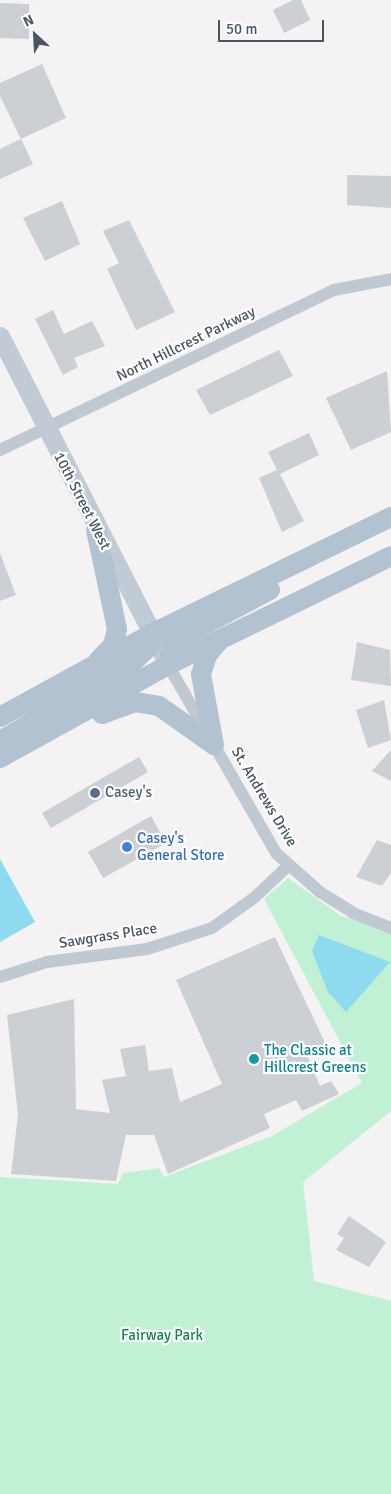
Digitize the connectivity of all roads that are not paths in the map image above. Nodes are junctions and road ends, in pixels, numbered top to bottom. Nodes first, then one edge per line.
1 (391, 279) edge
2 (0, 336) edge
3 (46, 431) junction
4 (0, 450) edge
5 (391, 517) edge
6 (96, 530) junction
7 (391, 556) edge
8 (152, 634) junction
9 (220, 638) junction
10 (94, 665) junction
11 (168, 665) junction
12 (0, 718) edge
13 (0, 740) edge
14 (214, 745) junction
15 (0, 758) edge
16 (0, 771) edge
17 (288, 866) junction
18 (391, 928) edge
19 (0, 977) edge

1 - 3 street, North Hillcrest Parkway
2 - 3 street, 10th Street West
3 - 4 street, North Hillcrest Parkway
3 - 6 street, 10th Street West
5 - 8 main road
5 - 11 main road
6 - 8 street, 10th Street West
6 - 10 main road
7 - 9 main road
8 - 10 main road
8 - 11 street, 10th Street West
8 - 13 main road
9 - 11 main road
9 - 14 main road
10 - 12 main road
11 - 14 street, St. Andrews Drive
11 - 15 main road
14 - 16 main road
14 - 17 street, St. Andrews Drive
17 - 18 street, St. Andrews Drive
17 - 19 street, Sawgrass Place

